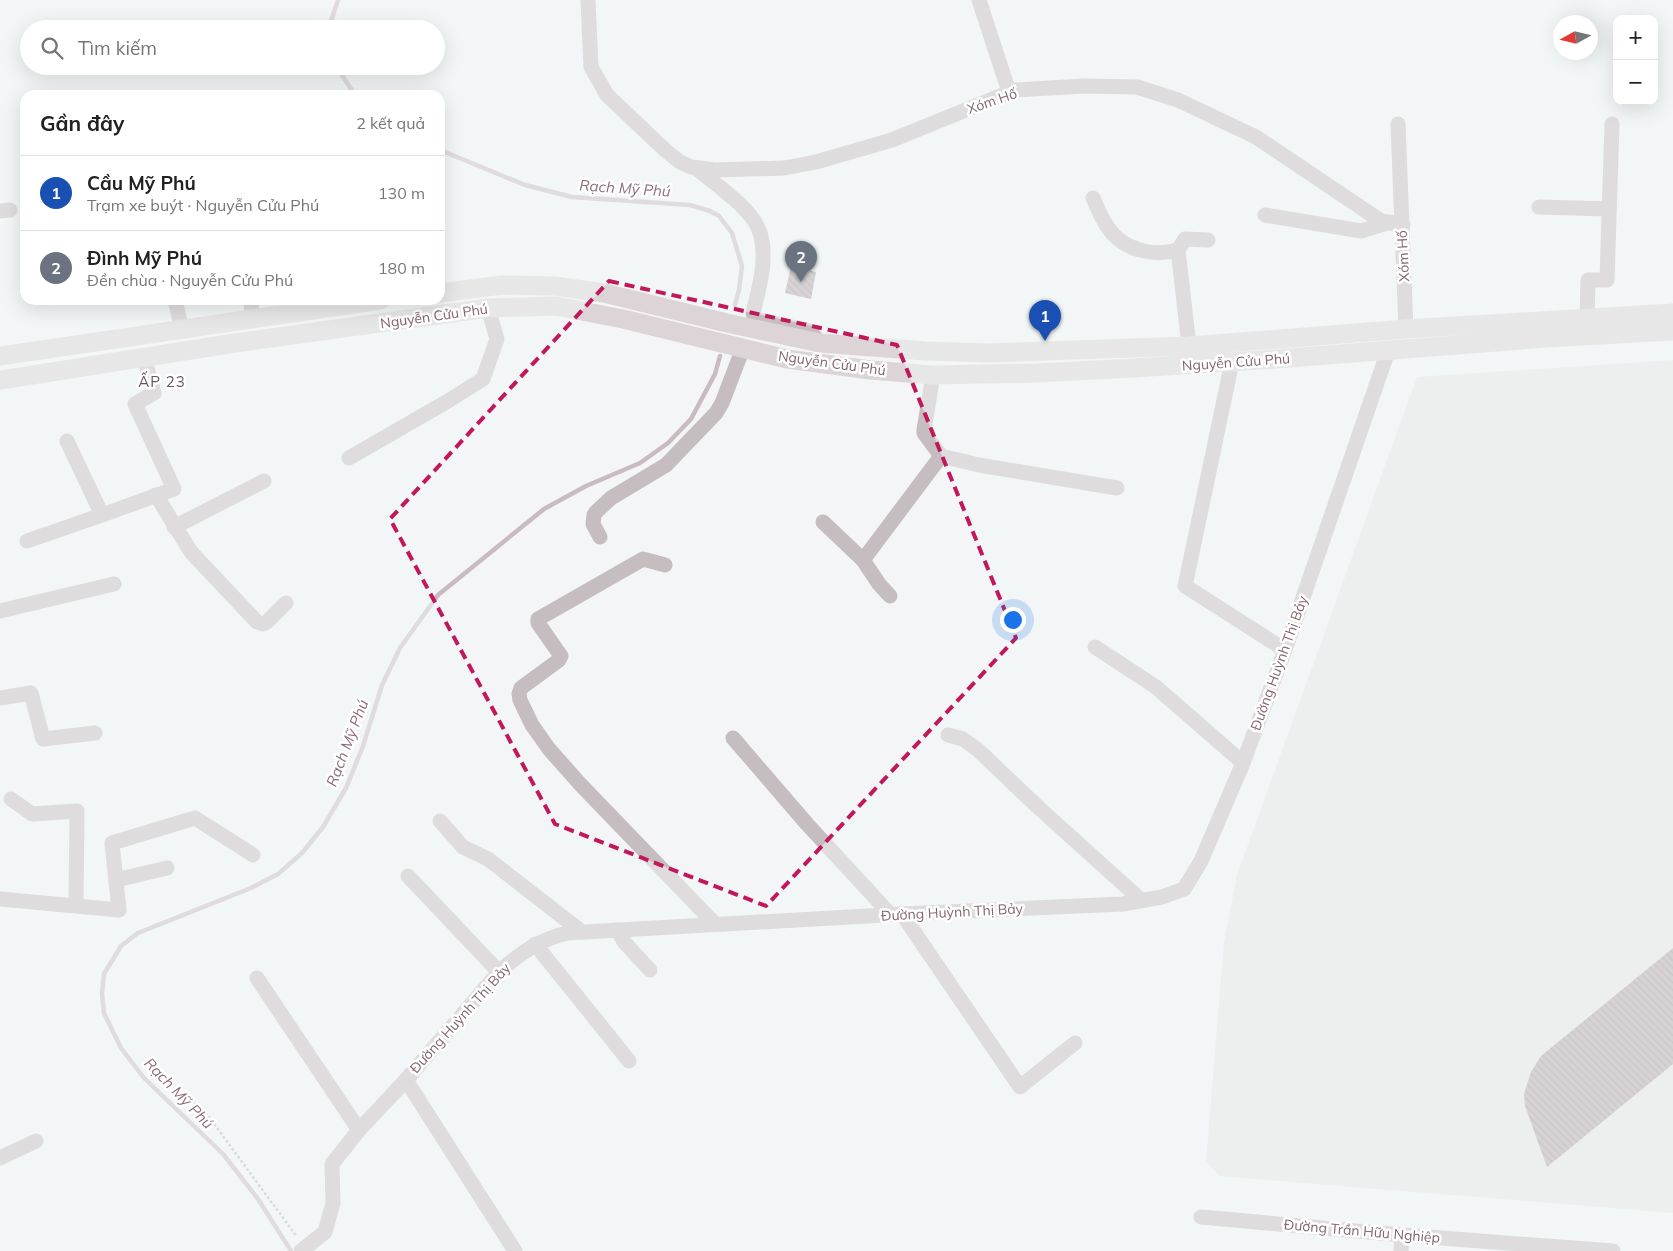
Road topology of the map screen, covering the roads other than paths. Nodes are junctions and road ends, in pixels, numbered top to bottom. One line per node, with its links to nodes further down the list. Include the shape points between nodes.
1 (588, 0): 6 (street, Xóm Hố, via 591,67 607,95 665,150 680,162)
2 (979, 0): 3 (street)
3 (1009, 92): 6 (street, Xóm Hố, via 892,140 816,162 784,168); 11 (street, Xóm Hố, via 1082,86 1138,87 1178,100 1256,137 1381,221)
4 (1398, 124): 11 (street)
5 (1612, 124): 9 (street)
6 (696, 168): 25 (street, via 744,208 760,232 762,272 754,317 810,331)
7 (1093, 198): 13 (street, via 1118,240 1150,252)
8 (1539, 207): 9 (street)
9 (1609, 209): 20 (street, via 1606,280 1588,280)
10 (1265, 215): 11 (street, via 1361,231)
11 (1396, 223): 23 (street, Xóm Hố)
12 (1208, 240): 13 (street, via 1185,239)
13 (1178, 250): 26 (street)
14 (445, 292): 25 (main road, Nguyễn Cửu Phú, via 502,285 555,286 604,293)
15 (176, 305): 22 (street)
16 (251, 305): 21 (street)
17 (342, 305): 21 (main road, Nguyễn Cửu Phú)
18 (488, 308): 27 (main road, Nguyễn Cửu Phú, via 556,306); 30 (main road, Nguyễn Cửu Phú); 36 (street, via 497,339 483,378)
19 (1673, 313): 20 (main road, Nguyễn Cửu Phú)
20 (1588, 318): 23 (main road, Nguyễn Cửu Phú)
21 (254, 319): 22 (main road, Nguyễn Cửu Phú)
22 (182, 329): 29 (main road, Nguyễn Cửu Phú)
23 (1406, 329): 26 (main road, Nguyễn Cửu Phú); 28 (main road)
24 (1673, 331): 28 (main road, Nguyễn Cửu Phú)
25 (820, 343): 26 (main road, Nguyễn Cửu Phú, via 989,353)
26 (1189, 346)
27 (743, 348): 32 (main road, Nguyễn Cửu Phú, via 805,361); 43 (street, via 716,413 666,465 611,498 595,514 593,524)
28 (1388, 351): 31 (main road, Nguyễn Cửu Phú); 52 (street, Đường Huỳnh Thị Bảy)
29 (0, 356)
30 (144, 357): 33 (main road, Nguyễn Cửu Phú); 39 (street, via 154,393 134,404 174,489)
31 (1232, 362): 32 (main road, Nguyễn Cửu Phú, via 1038,373); 52 (street, via 1185,586)
32 (933, 375): 35 (street, via 924,433)
33 (0, 380)
34 (67, 441): 40 (street)
35 (941, 456): 38 (street, via 971,464); 45 (street)
36 (349, 458)
37 (264, 481): 42 (street)
38 (1117, 488)
39 (156, 495): 40 (street); 42 (street)
40 (102, 515): 44 (street)
41 (823, 522): 45 (street)
42 (174, 526): 49 (street, via 191,552 257,622 267,622)
43 (600, 537)
44 (27, 541)
45 (863, 560): 48 (street)
46 (665, 565): 68 (street, via 643,558 538,619 561,656 521,688 519,697 532,725 549,749)
47 (114, 584): 50 (street)
48 (890, 596)
49 (286, 603)
50 (0, 611)
51 (1096, 647): 57 (street, via 1156,687)
52 (1285, 650): 57 (street, Đường Huỳnh Thị Bảy)
53 (0, 698): 54 (street, via 30,693 43,739)
54 (95, 733)
55 (948, 735): 65 (street, via 963,739 978,750)
56 (733, 738): 67 (street, via 807,824)
57 (1243, 763): 65 (street, Đường Huỳnh Thị Bảy, via 1201,861 1184,889)
58 (11, 799): 66 (street, via 32,814 77,811)
59 (440, 821): 70 (street, via 462,847 488,859)
60 (253, 855): 63 (street, via 195,818 112,843)
61 (167, 868): 63 (street)
62 (408, 876): 73 (street)
63 (116, 880): 66 (street, via 119,910)
64 (0, 900): 66 (street)
65 (1141, 900): 67 (street, Đường Huỳnh Thị Bảy, via 1123,904)
66 (76, 905)
67 (896, 914): 68 (street, Đường Huỳnh Thị Bảy); 75 (street, via 1020,1087)
68 (714, 924): 69 (street, Đường Huỳnh Thị Bảy)
69 (617, 930): 70 (street, Đường Huỳnh Thị Bảy); 72 (street)
70 (582, 932): 71 (street, Đường Huỳnh Thị Bảy, via 567,933)
71 (534, 944): 73 (street, Đường Huỳnh Thị Bảy); 76 (street)
72 (650, 970)
73 (499, 972): 77 (street, Đường Huỳnh Thị Bảy)
74 (257, 978): 78 (street)
75 (1075, 1043)
76 (629, 1061)
77 (406, 1080): 78 (street); 85 (street, Đường Huỳnh Thị Bảy)
78 (359, 1130): 84 (street, via 332,1164 333,1203 325,1232)
79 (36, 1141): 80 (street)
80 (0, 1158)
81 (1201, 1217): 82 (street, Đường Trần Hữu Nghiệp)
82 (1402, 1235): 83 (street, Đường Trần Hữu Nghiệp); 86 (street)
83 (1430, 1244): 87 (street, Đường Trần Hữu Nghiệp)
84 (303, 1249)
85 (515, 1251)
86 (1401, 1251)
87 (1612, 1251)

